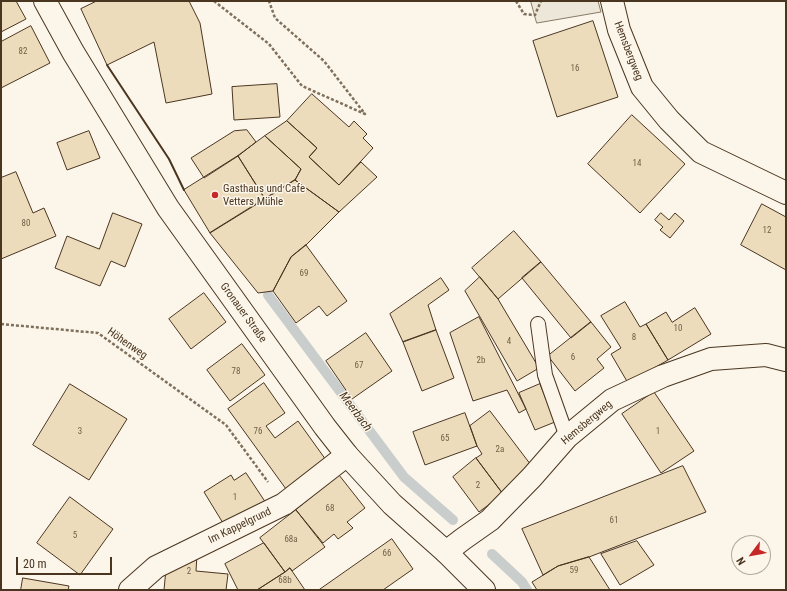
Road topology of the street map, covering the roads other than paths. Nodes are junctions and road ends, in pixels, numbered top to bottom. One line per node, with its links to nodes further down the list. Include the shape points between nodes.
1 (45, 1): 7 (street, Gronauer Straße, via 168,208)
2 (612, 1): 3 (street, Hemsbergweg, via 619,30 642,87 669,120 701,152)
3 (786, 193)
4 (538, 324): 6 (lane, via 545,375)
5 (786, 360): 6 (street, Hemsbergweg, via 766,355 711,359 612,400)
6 (567, 437): 8 (street, Hemsbergweg, via 490,520)
7 (347, 455): 8 (street, Gronauer Straße, via 392,504); 9 (street, Im Kappelgrund, via 284,504 156,567)
8 (446, 552): 10 (street, Gronauer Straße)
9 (130, 590)
10 (484, 590)

